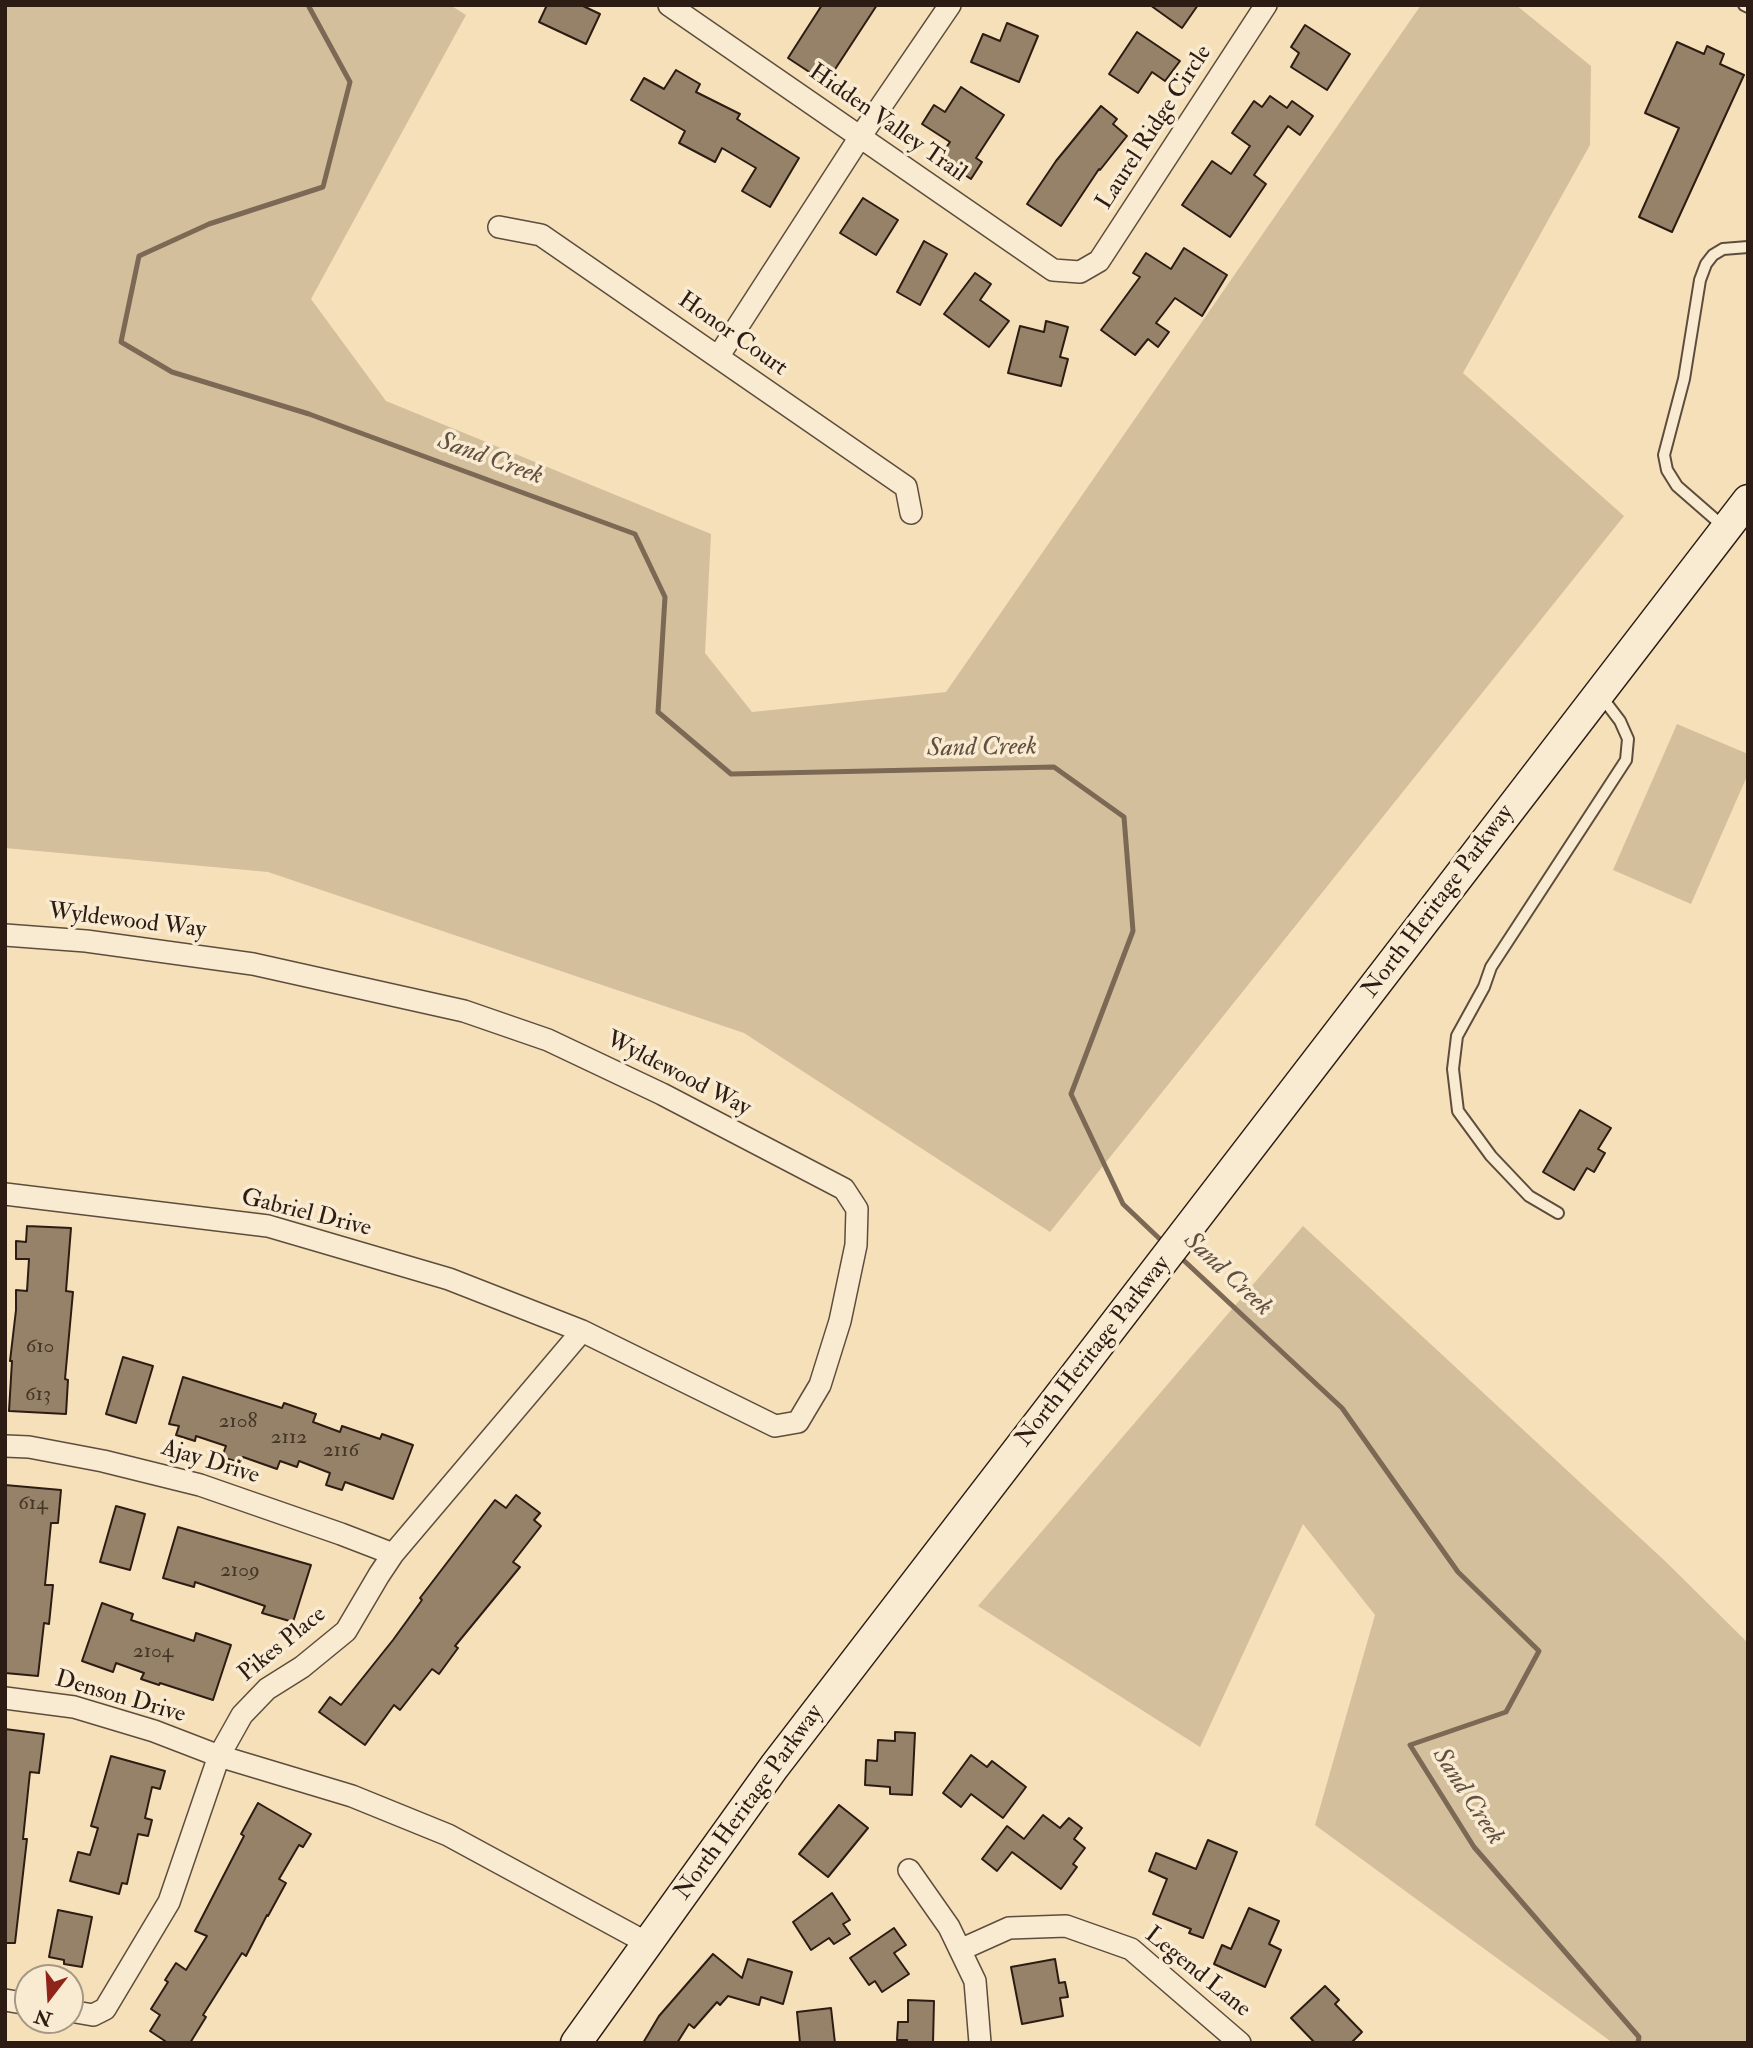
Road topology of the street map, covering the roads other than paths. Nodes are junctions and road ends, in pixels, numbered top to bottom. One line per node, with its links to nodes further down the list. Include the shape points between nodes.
1 (669, 5): 4 (street, Hidden Valley Trail)
2 (950, 5): 4 (street)
3 (1266, 5): 7 (street, Laurel Ridge Circle, via 1099,261)
4 (860, 137): 7 (street, Hidden Valley Trail, via 1053,270); 8 (street)
5 (499, 227): 8 (street, Honor Court, via 541,235)
6 (1748, 247): 11 (lane, via 1723,249 1706,264 1664,455 1677,486)
7 (1080, 272)
8 (718, 357): 10 (street, Honor Court, via 906,486)
9 (1748, 500): 11 (main road, North Heritage Parkway)
10 (911, 513)
11 (1726, 528): 12 (main road, North Heritage Parkway)
12 (1599, 694): 15 (lane, via 1628,739 1626,760 1491,967 1457,1036 1453,1069 1458,1111 1491,1156 1530,1196); 22 (main road, North Heritage Parkway, via 774,1767)
13 (5, 935): 16 (street, Wyldewood Way, via 253,964 464,1011 548,1040 662,1094 845,1189 857,1209 856,1245 840,1321 820,1385 798,1422 775,1426)
14 (5, 1194): 16 (street, Gabriel Drive, via 268,1226 449,1279)
15 (1559, 1213)
16 (582, 1331): 18 (street, Pikes Place)
17 (5, 1446): 18 (street, Ajay Drive, via 103,1461 200,1485)
18 (393, 1554): 20 (street, Pikes Place, via 346,1631 267,1689 242,1715)
19 (5, 1698): 20 (street, Denson Drive, via 74,1707)
20 (219, 1756): 22 (street, Denson Drive, via 352,1796 448,1835); 24 (street, Pikes Place, via 169,1902 105,2009)
21 (909, 1870): 23 (street)
22 (647, 1943): 25 (main road, North Heritage Parkway)
23 (960, 1950): 26 (street, via 975,1981); 27 (street, Legend Lane, via 1009,1928 1066,1926 1131,1949)
24 (84, 2013)
25 (576, 2043)
26 (980, 2043)
27 (1240, 2043)

